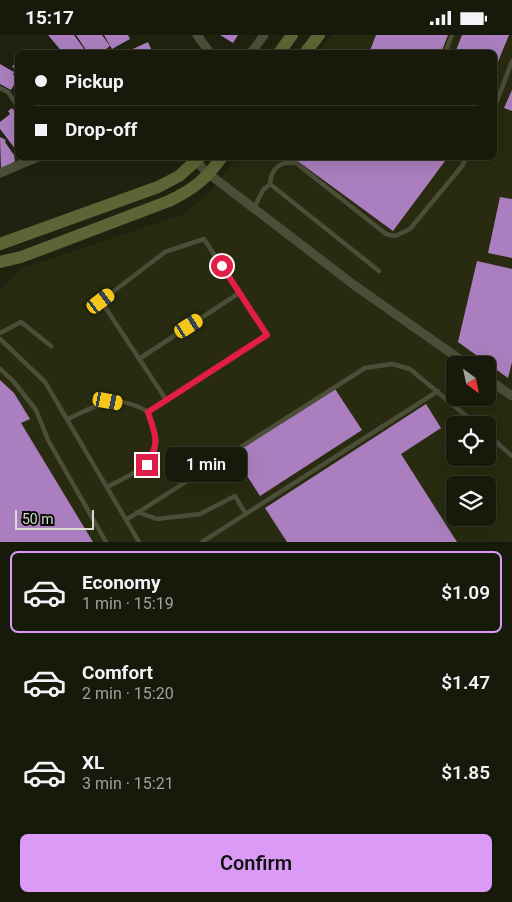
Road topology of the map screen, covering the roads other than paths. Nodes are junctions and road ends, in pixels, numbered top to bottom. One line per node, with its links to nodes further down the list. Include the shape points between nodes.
1 (197, 35): 6 (street)
2 (264, 35): 7 (street)
3 (292, 35): 8 (street)
4 (319, 35): 9 (street)
5 (452, 35): 10 (lane)
6 (208, 50)
7 (253, 50)
8 (281, 50)
9 (307, 50)
10 (446, 50)
11 (512, 61): 13 (lane)
12 (0, 88): 14 (lane, via 8,92)
13 (497, 101)
14 (15, 102)
15 (31, 160): 20 (street)
16 (195, 160): 24 (street, via 179,176 158,187)
17 (197, 160): 21 (street)
18 (220, 160): 21 (street)
19 (465, 160): 22 (lane, via 410,229 395,235 386,233 296,163 287,161 278,165 271,173)
20 (0, 173)
21 (209, 174): 23 (street); 25 (street, via 192,190 170,201)
22 (270, 184): 23 (lane); 27 (lane)
23 (254, 208): 33 (street, via 354,285)
24 (0, 244)
25 (21, 257): 26 (street); 28 (street)
26 (0, 262)
27 (379, 271)
28 (0, 272)
29 (239, 293): 34 (lane); 34 (lane, via 204,239 166,252 101,301); 39 (lane, via 267,335)
30 (0, 333): 32 (lane, via 21,322)
31 (0, 339): 42 (lane, via 46,381)
32 (51, 346)
33 (455, 356)
34 (139, 359): 39 (lane)
35 (0, 369): 49 (lane, via 36,410 48,440)
36 (496, 385): 38 (street)
37 (438, 391): 41 (lane); 46 (lane, via 410,369 392,364 365,368); 47 (lane)
38 (512, 396)
39 (167, 401): 40 (lane)
40 (148, 412): 42 (lane, via 139,406 108,401); 45 (lane, via 156,448 147,465)
41 (467, 416)
42 (68, 419): 45 (lane)
43 (496, 442): 44 (lane)
44 (512, 456)
45 (107, 487): 48 (lane)
46 (137, 513): 47 (lane, via 157,519 200,514 235,496); 48 (lane)
47 (246, 514): 51 (lane)
48 (126, 520): 50 (lane)
49 (106, 542)
50 (139, 542)
51 (202, 542)

